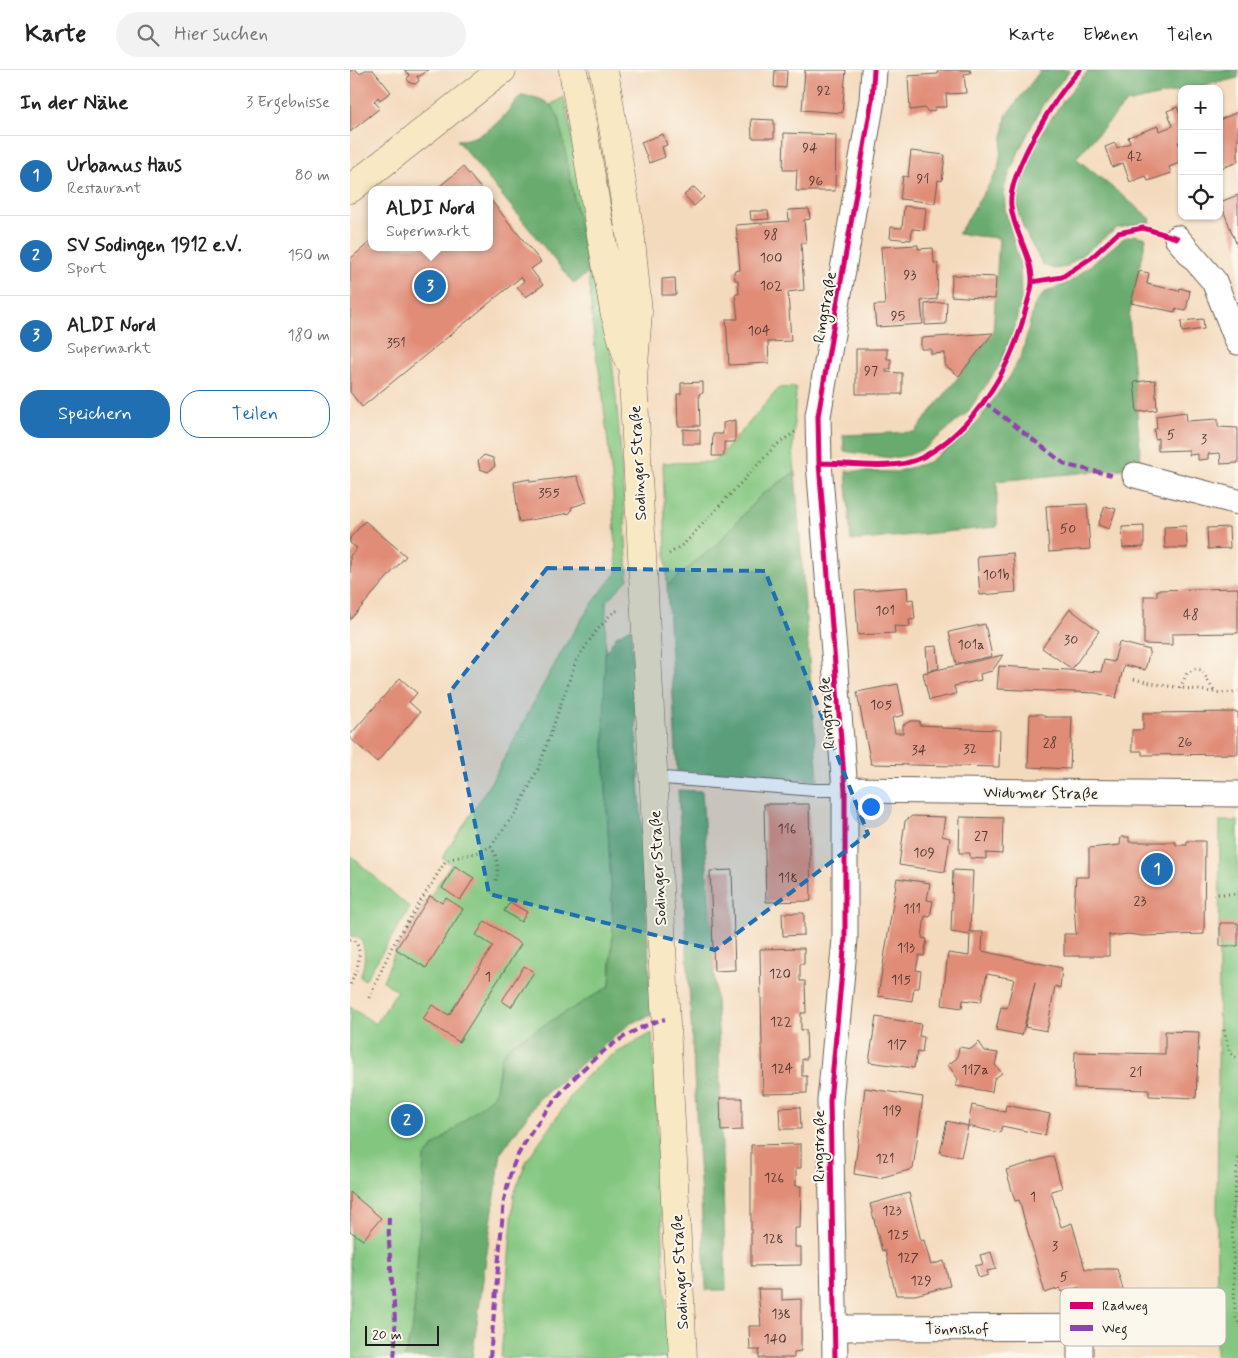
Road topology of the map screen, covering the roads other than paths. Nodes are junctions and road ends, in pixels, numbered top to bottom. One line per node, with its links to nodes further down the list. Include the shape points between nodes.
1 (502, 70): 5 (main road)
2 (573, 70): 8 (main road, Sodinger Straße, via 614,311)
3 (604, 70): 8 (main road, Sodinger Straße, via 631,240 638,312)
4 (874, 70): 12 (street, Ringstraße, via 872,100 818,416)
5 (350, 189)
6 (1177, 238): 7 (street, via 1214,281)
7 (1238, 342)
8 (634, 378): 11 (main road, Sodinger Straße)
9 (1135, 475): 10 (street)
10 (1238, 502)
11 (652, 777): 12 (lane); 16 (main road, Sodinger Straße)
12 (845, 790): 13 (street, Widumer Straße); 14 (street, Ringstraße, via 845,939 830,1101)
13 (1238, 794)
14 (834, 1328): 15 (street, Tönnishof); 17 (street, Ringstraße)
15 (1060, 1329)
16 (683, 1358)
17 (835, 1358)

